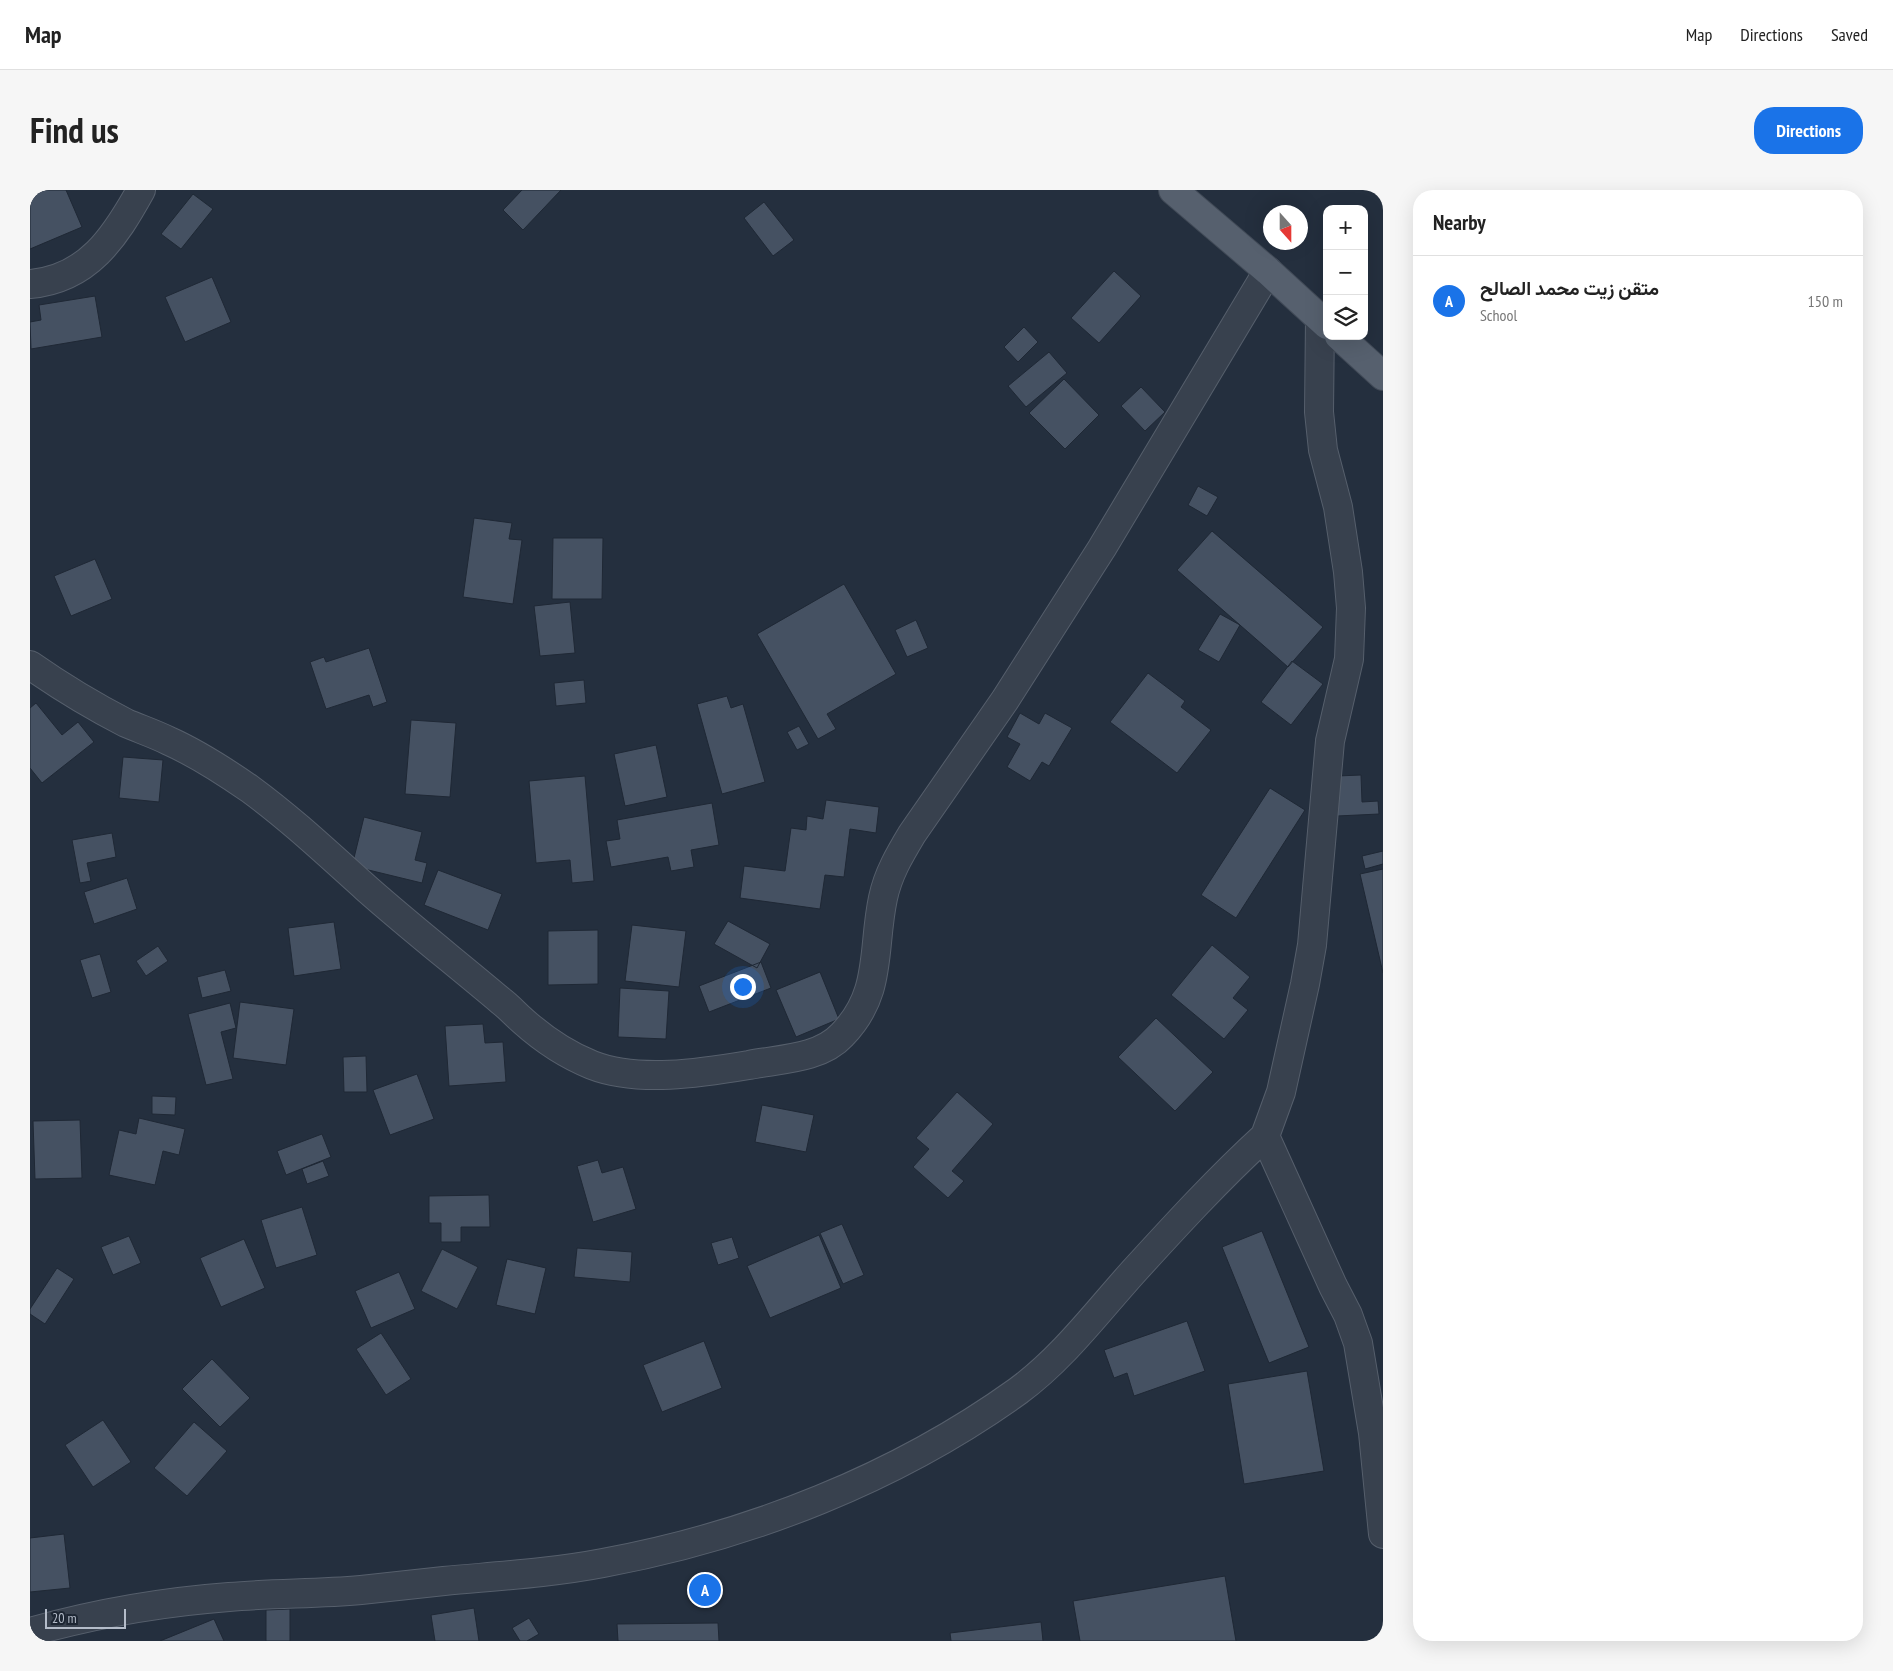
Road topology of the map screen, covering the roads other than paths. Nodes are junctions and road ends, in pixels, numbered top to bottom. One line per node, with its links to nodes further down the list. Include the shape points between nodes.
1 (141, 190): 4 (street, via 116,232 98,254 64,276)
2 (1173, 190): 3 (main road)
3 (1268, 271): 5 (main road); 9 (street, via 1102,548 1005,700 900,854 888,878 883,898 872,985 862,1009 832,1045 817,1052 732,1068 674,1074 631,1074 593,1065 560,1048 524,1022 289,819 223,770 170,741 126,723)
4 (30, 284)
5 (1323, 321)
6 (1327, 340): 10 (street, via 1319,412 1323,450 1338,507 1348,572 1349,659 1330,741 1312,945 1281,1092)
7 (1343, 340): 8 (main road)
8 (1383, 376)
9 (30, 666)
10 (1265, 1136): 11 (street, via 1358,1343 1373,1433); 12 (street, via 1229,1169 1051,1363 1023,1387 985,1414 932,1444 820,1500 708,1538 600,1564 358,1590 226,1597 153,1606)
11 (1383, 1534)
12 (30, 1632)

